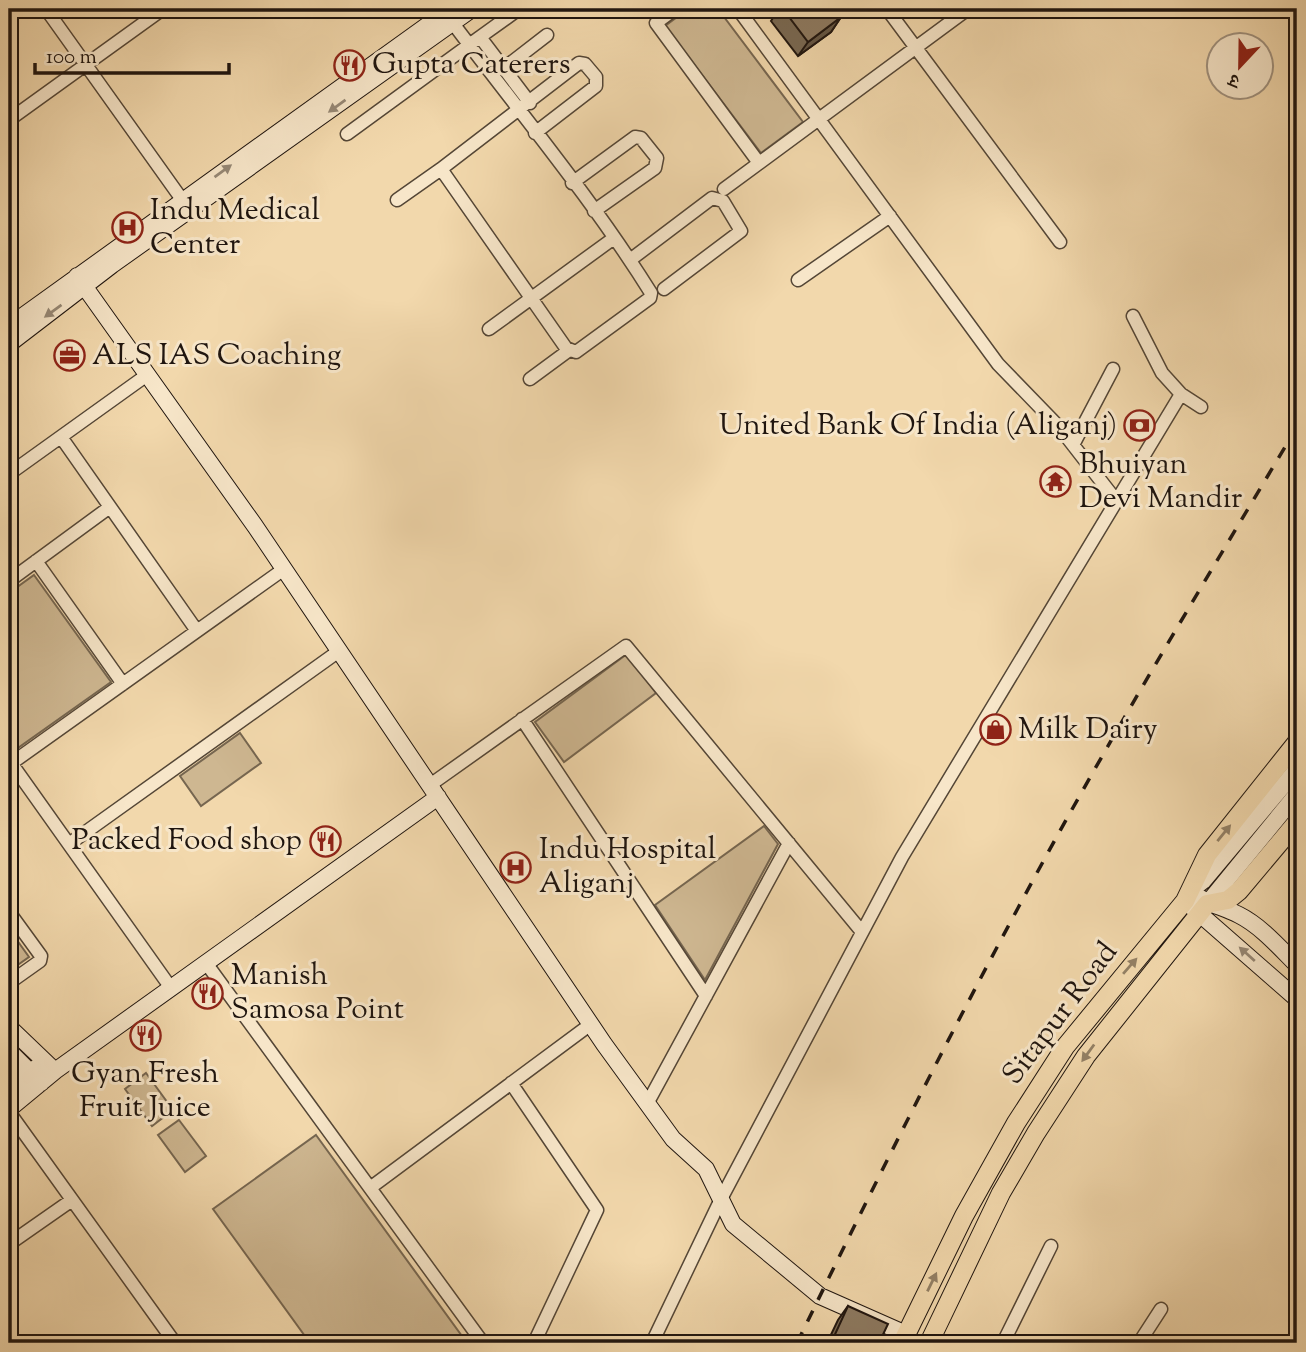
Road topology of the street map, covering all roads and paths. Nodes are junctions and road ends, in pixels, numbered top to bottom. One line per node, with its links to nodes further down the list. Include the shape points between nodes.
1 (46, 9): 13 (street)
2 (163, 9): 13 (street)
3 (472, 9): 9 (street)
4 (519, 9): 11 (street)
5 (676, 9): 20 (street, via 656,23)
6 (738, 9): 17 (street)
7 (887, 9): 12 (street)
8 (968, 9): 12 (street)
9 (449, 14): 11 (street); 25 (street)
10 (547, 35): 14 (street)
11 (475, 41): 14 (street); 15 (street); 19 (street)
12 (915, 47): 17 (street); 29 (street)
13 (85, 64): 16 (street); 25 (street)
14 (503, 69): 15 (street)
15 (524, 107): 18 (street); 18 (street, via 582,62 596,77 594,89); 21 (street)
16 (11, 115)
17 (818, 118): 20 (street); 27 (street)
18 (535, 133): 22 (street)
19 (347, 134)
20 (759, 163): 23 (street)
21 (441, 169): 24 (street); 34 (street)
22 (572, 183): 26 (street); 26 (street, via 635,137 657,158 655,168)
23 (724, 189)
24 (397, 200)
25 (186, 206): 32 (street, via 112,265)
26 (594, 211): 28 (street)
27 (890, 216): 31 (street); 46 (street, via 998,364)
28 (614, 238): 30 (street); 34 (street)
29 (1060, 242)
30 (630, 260): 33 (street, via 712,198 723,201 741,231); 39 (street, via 650,298 581,349)
31 (799, 280)
32 (80, 282): 36 (street); 38 (street, one-way to 38); 41 (street)
33 (664, 289)
34 (531, 299): 37 (street); 39 (street)
35 (1133, 316): 43 (street, via 1161,373)
36 (9, 326)
37 (489, 330)
38 (9, 344)
39 (568, 351): 42 (street)
40 (1113, 369): 46 (street)
41 (147, 375): 45 (street); 51 (street)
42 (530, 379)
43 (1181, 394): 44 (street); 48 (street)
44 (1201, 407)
45 (61, 437): 47 (street); 49 (street)
46 (1073, 445): 48 (street)
47 (9, 474)
48 (1115, 499): 68 (street)
49 (110, 507): 50 (street); 53 (street)
50 (36, 561): 52 (street); 55 (street)
51 (284, 569): 53 (street); 54 (street)
52 (9, 581)
53 (197, 631): 55 (street)
54 (340, 652): 60 (street); 64 (street)
55 (123, 684): 58 (street)
56 (522, 719): 60 (street); 63 (street, via 626,646); 73 (street)
57 (1297, 742): 65 (main road, Sitapur Road, one-way to 57, via 1198,867)
58 (9, 762): 64 (street)
59 (1297, 769): 65 (street)
60 (434, 791): 69 (street); 75 (street)
61 (1297, 794): 66 (street)
62 (1297, 822): 66 (main road, Sitapur Road, via 1239,891)
63 (789, 843): 68 (street); 73 (street)
64 (69, 844): 72 (street)
65 (1188, 896): 66 (street); 90 (main road, Sitapur Road, one-way to 65, via 1016,1123 1087,1018)
66 (1203, 908): 70 (street, via 1239,915); 74 (street, one-way to 66); 95 (main road, Sitapur Road, one-way to 95, via 1086,1056 1036,1133 1001,1193)
67 (9, 912): 71 (street, via 41,956)
68 (862, 932): 85 (street)
69 (206, 962): 72 (street); 84 (street)
70 (1297, 965)
71 (9, 983)
72 (171, 988): 78 (street)
73 (706, 996): 82 (street)
74 (1297, 999)
75 (591, 1024): 80 (street); 82 (street)
76 (9, 1027): 78 (street)
77 (9, 1051): 79 (street)
78 (49, 1066): 79 (street)
79 (36, 1077): 81 (street); 83 (street)
80 (511, 1083): 84 (street); 93 (street, via 597,1210)
81 (9, 1089)
82 (647, 1104): 85 (street, via 673,1139 706,1169)
83 (9, 1111): 86 (street)
84 (370, 1188): 92 (street)
85 (721, 1199): 90 (street, via 733,1224 793,1277); 94 (street)
86 (72, 1200): 87 (street); 91 (street)
87 (9, 1244)
88 (1051, 1246): 96 (street)
89 (1161, 1309): 97 (street)
90 (904, 1339)
91 (175, 1343)
92 (483, 1343)
93 (534, 1343)
94 (652, 1343)
95 (929, 1343)
96 (1003, 1343)
97 (1139, 1343)

